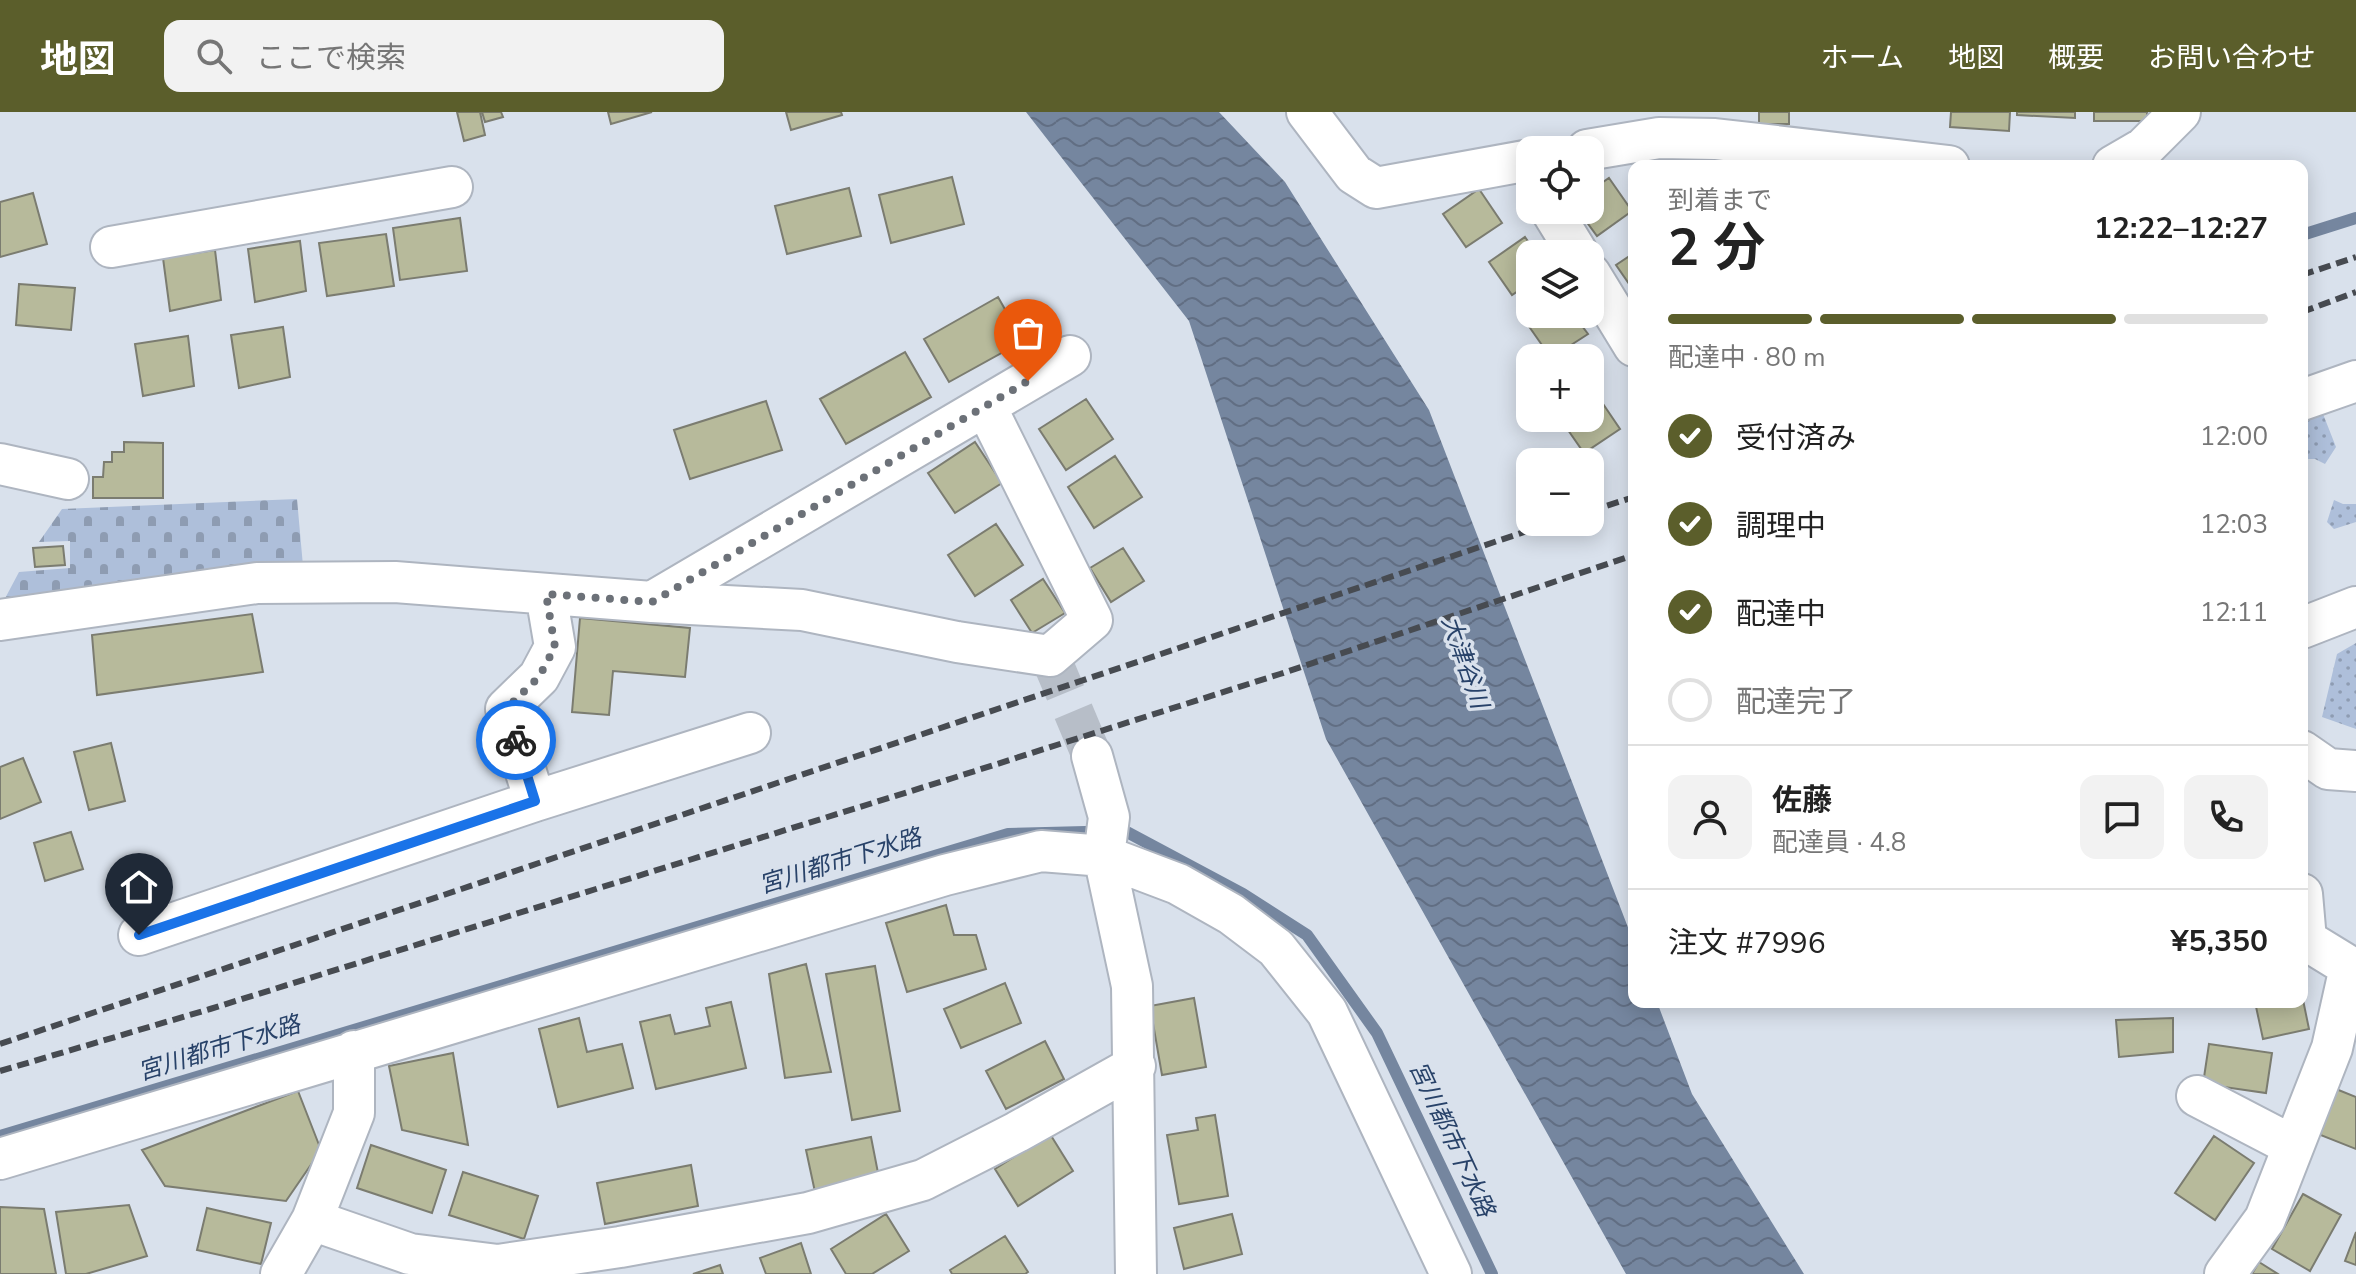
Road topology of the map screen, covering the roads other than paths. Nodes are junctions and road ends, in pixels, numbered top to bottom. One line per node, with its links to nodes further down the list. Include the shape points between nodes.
1 (1307, 112): 8 (street, via 1354,174 1376,188)
2 (2180, 112): 7 (street, via 2144,148)
3 (1708, 125): 5 (street, via 1659,138); 6 (street)
4 (1604, 152): 5 (street)
5 (1633, 155)
6 (1914, 160)
7 (2123, 160)
8 (1516, 168)
9 (452, 187): 10 (street)
10 (111, 247)
11 (1604, 297): 12 (street)
12 (1628, 336)
13 (1070, 356): 16 (street)
14 (2356, 381): 15 (street)
15 (2308, 398)
16 (986, 407): 20 (street); 20 (street, via 1092,620 1050,656 802,610)
17 (0, 464): 18 (street)
18 (68, 479)
19 (546, 594): 20 (street); 22 (street, via 395,582 257,583); 28 (street, via 555,647 539,677 506,709)
20 (652, 602)
21 (2356, 607): 23 (street)
22 (0, 620)
23 (2308, 626)
24 (750, 733): 28 (street)
25 (2308, 755): 27 (street, via 2328,769)
26 (1092, 756): 29 (street, via 1109,817)
27 (2356, 771)
28 (535, 801): 30 (street)
29 (1104, 856): 34 (street, via 1041,851 945,875); 35 (street, via 1132,986); 42 (street, via 1178,884 1276,948 1327,1012)
30 (139, 935)
31 (2308, 941): 32 (street)
32 (2348, 958): 33 (street)
33 (2344, 1050): 37 (street)
34 (354, 1051): 38 (street); 39 (street, via 354,1113)
35 (1135, 1066): 39 (street, via 923,1180 808,1213 498,1265 410,1254); 40 (street)
36 (2197, 1096): 37 (street)
37 (2293, 1146): 43 (street, via 2265,1219)
38 (0, 1159)
39 (312, 1220): 41 (street)
40 (1129, 1270)
41 (281, 1274)
42 (1451, 1274)
43 (2225, 1274)

